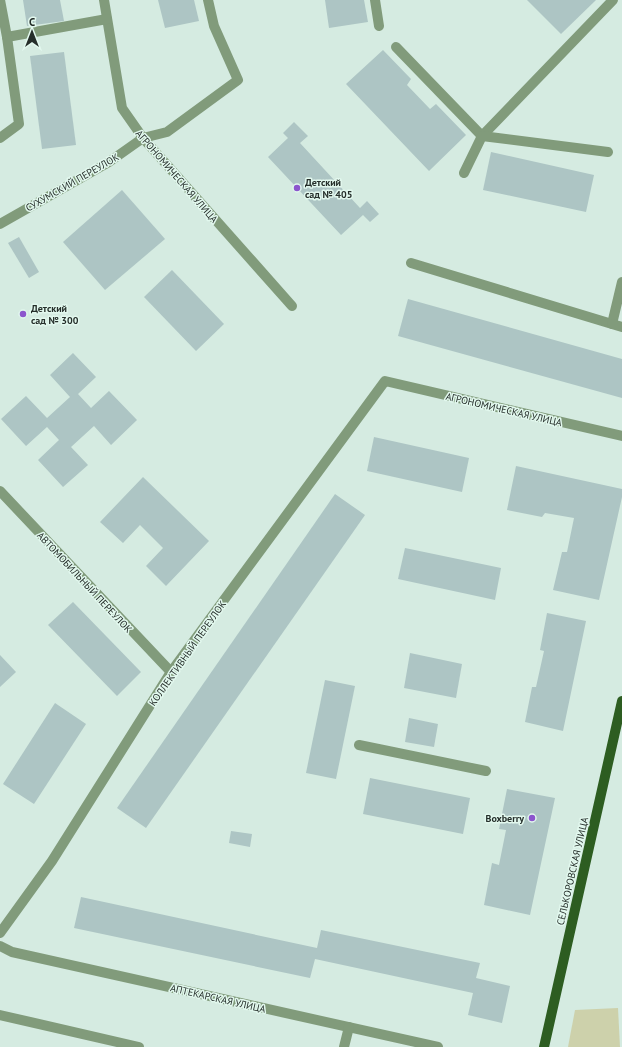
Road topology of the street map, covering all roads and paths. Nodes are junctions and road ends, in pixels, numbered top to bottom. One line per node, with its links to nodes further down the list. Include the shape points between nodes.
1 (0, 0): 8 (street)
2 (104, 0): 6 (street, АГРОНОМИЧЕСКАЯ УЛИЦА)
3 (208, 0): 12 (street, via 214,26 238,80 167,132)
4 (375, 0): 7 (street)
5 (613, 0): 10 (street)
6 (107, 19): 8 (street); 12 (street, АГРОНОМИЧЕСКАЯ УЛИЦА, via 122,108)
7 (379, 26)
8 (7, 37): 11 (street, via 19,124)
9 (396, 47): 10 (street)
10 (482, 136): 13 (street); 14 (street)
11 (0, 138)
12 (143, 138): 15 (street, СУХУМСКИЙ ПЕРЕУЛОК, via 110,162); 18 (street, АГРОНОМИЧЕСКАЯ УЛИЦА)
13 (608, 152)
14 (464, 173)
15 (0, 224)
16 (411, 263): 19 (street)
17 (622, 282): 19 (street)
18 (292, 306)
19 (612, 324): 20 (street)
20 (622, 327)
21 (385, 381): 22 (street, АГРОНОМИЧЕСКАЯ УЛИЦА); 24 (street, КОЛЛЕКТИВНЫЙ ПЕРЕУЛОК)
22 (622, 436)
23 (0, 491): 24 (street, АВТОМОБИЛЬНЫЙ ПЕРЕУЛОК)
24 (171, 672): 28 (street, КОЛЛЕКТИВНЫЙ ПЕРЕУЛОК, via 52,861)
25 (622, 701): 35 (main road, СЕЛЬКОРОВСКАЯ УЛИЦА)
26 (359, 745): 27 (street)
27 (486, 771)
28 (0, 933)
29 (0, 946): 31 (street, АПТЕКАРСКАЯ УЛИЦА, via 12,952)
30 (0, 1016): 32 (street)
31 (349, 1027): 33 (street); 34 (street, АПТЕКАРСКАЯ УЛИЦА)
32 (139, 1047)
33 (344, 1047)
34 (438, 1047)
35 (544, 1047)

